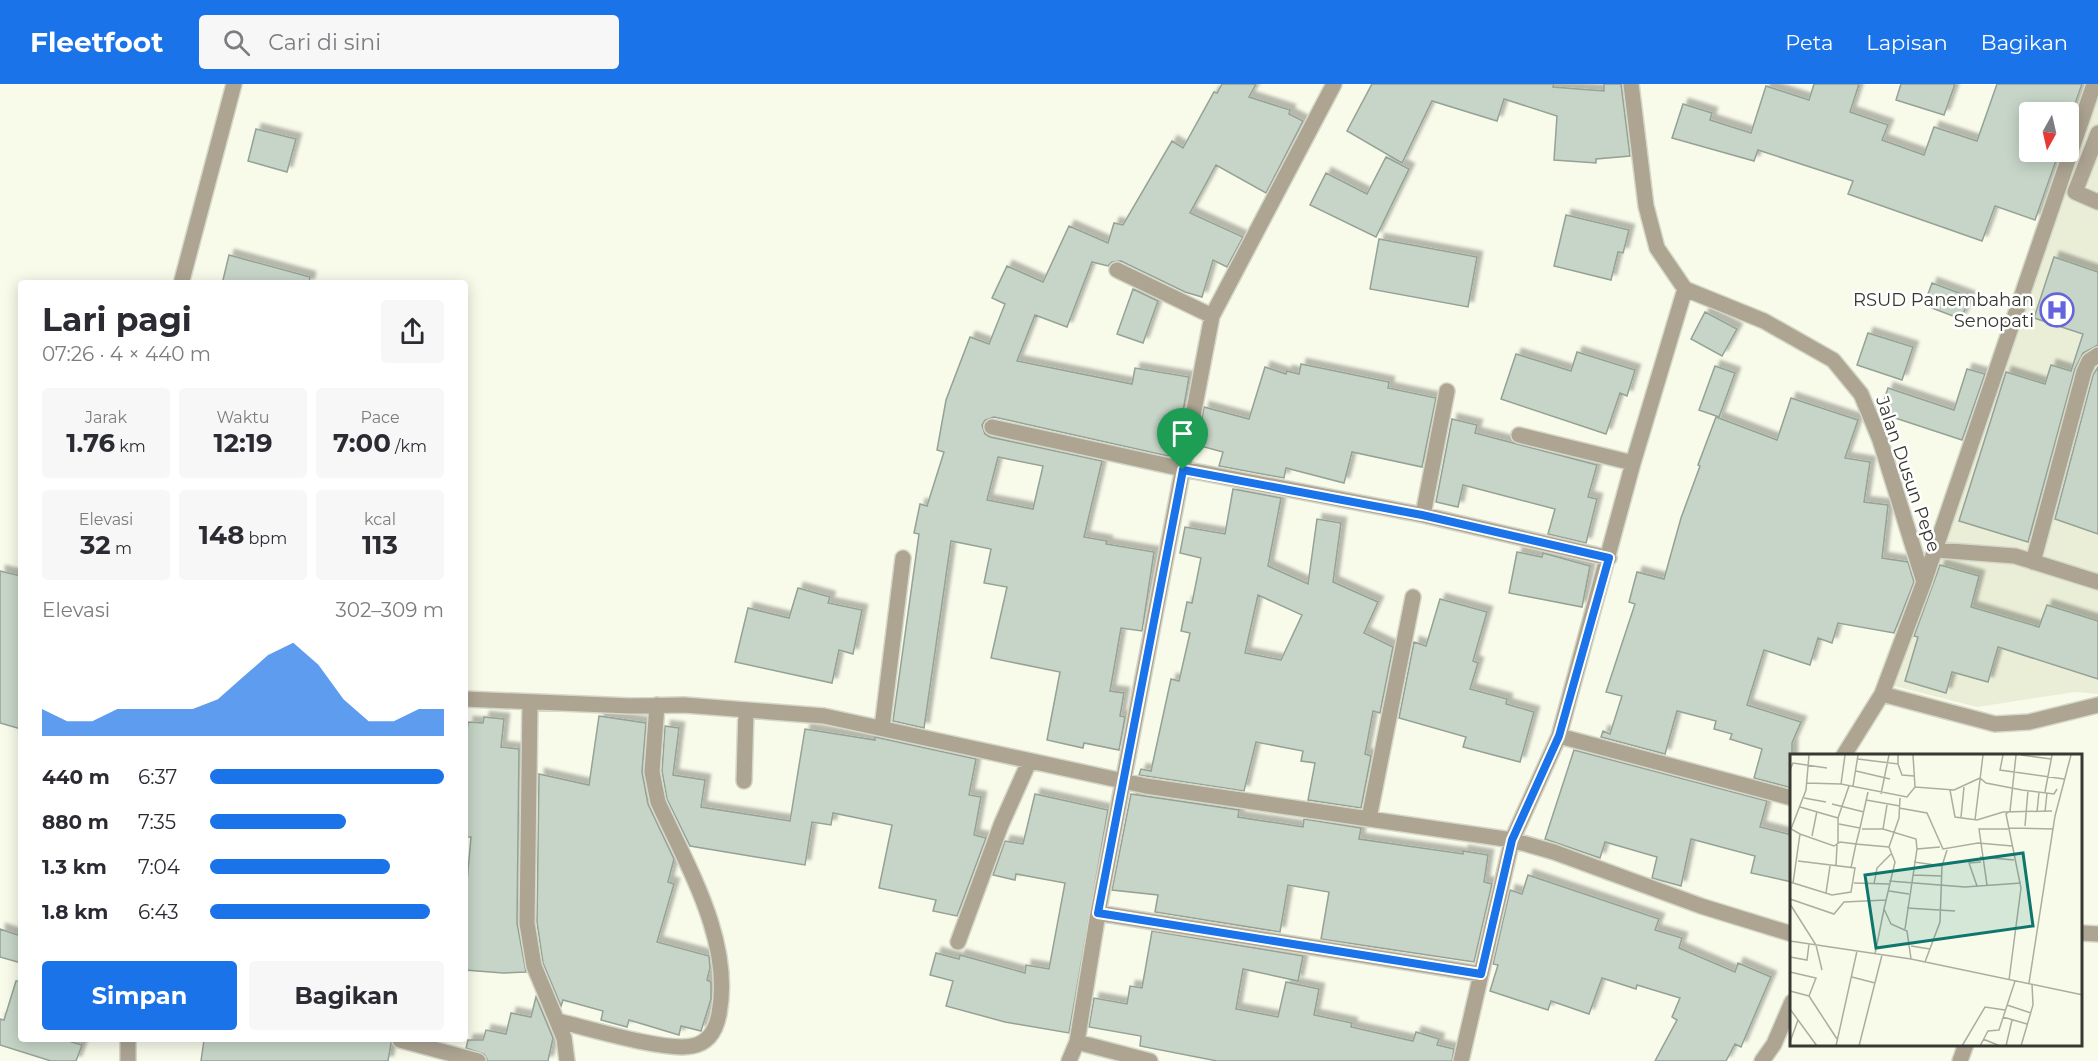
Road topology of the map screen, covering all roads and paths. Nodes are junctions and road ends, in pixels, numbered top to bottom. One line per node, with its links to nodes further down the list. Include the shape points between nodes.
1 (234, 84): 8 (street)
2 (1334, 84): 10 (street)
3 (1630, 84): 9 (street, via 1646,206 1657,248)
4 (2094, 84): 18 (street)
5 (2098, 133): 6 (street, via 2075,192)
6 (2098, 202)
7 (1117, 270): 10 (street)
8 (182, 280)
9 (1685, 289): 15 (street); 22 (street, Jalan Dusun Pepe, via 1792,334 1833,360 1849,377 1872,416)
10 (1212, 316): 16 (street)
11 (2098, 355): 21 (street, via 2089,361 2084,372)
12 (1447, 391): 17 (street)
13 (992, 427): 16 (street)
14 (1519, 435): 15 (street)
15 (1633, 463): 20 (street)
16 (1183, 470): 17 (street); 36 (street)
17 (1422, 515): 20 (street)
18 (1937, 550): 21 (street, via 1998,554); 22 (street)
19 (903, 558): 31 (street)
20 (1609, 558): 32 (street)
21 (2033, 562): 23 (street)
22 (1924, 582): 25 (street, Jalan Dusun Pepe)
23 (2098, 582)
24 (1413, 597): 38 (street)
25 (1882, 694): 29 (street, via 1995,724 2029,722); 33 (street, Jalan Dusun Pepe)
26 (468, 699): 27 (street)
27 (530, 702): 28 (street); 47 (street, via 527,923 539,983)
28 (657, 705): 30 (street); 47 (street, via 653,783 710,921 722,978 718,1020 706,1041 681,1048)
29 (2098, 705)
30 (746, 710): 31 (street, via 824,716); 35 (street)
31 (882, 728): 34 (street)
32 (1559, 736): 37 (street); 39 (street)
33 (1845, 754)
34 (1029, 762): 36 (street); 44 (street)
35 (744, 781)
36 (1125, 781): 38 (street); 40 (street)
37 (1790, 797)
38 (1369, 818): 39 (street)
39 (1512, 840): 41 (street); 45 (street)
40 (1098, 913): 45 (street); 50 (street)
41 (1790, 933)
42 (2083, 933): 43 (street)
43 (2098, 934)
44 (958, 942)
45 (1481, 974): 57 (street)
46 (1790, 1007): 58 (street)
47 (558, 1021): 54 (street)
48 (128, 1042): 52 (street)
49 (407, 1042): 53 (street)
50 (1077, 1042): 55 (street); 56 (street)
51 (1965, 1046): 59 (street)
52 (128, 1061)
53 (478, 1061)
54 (567, 1061)
55 (1069, 1061)
56 (1150, 1061)
57 (1461, 1061)
58 (1762, 1061)
59 (1960, 1061)

